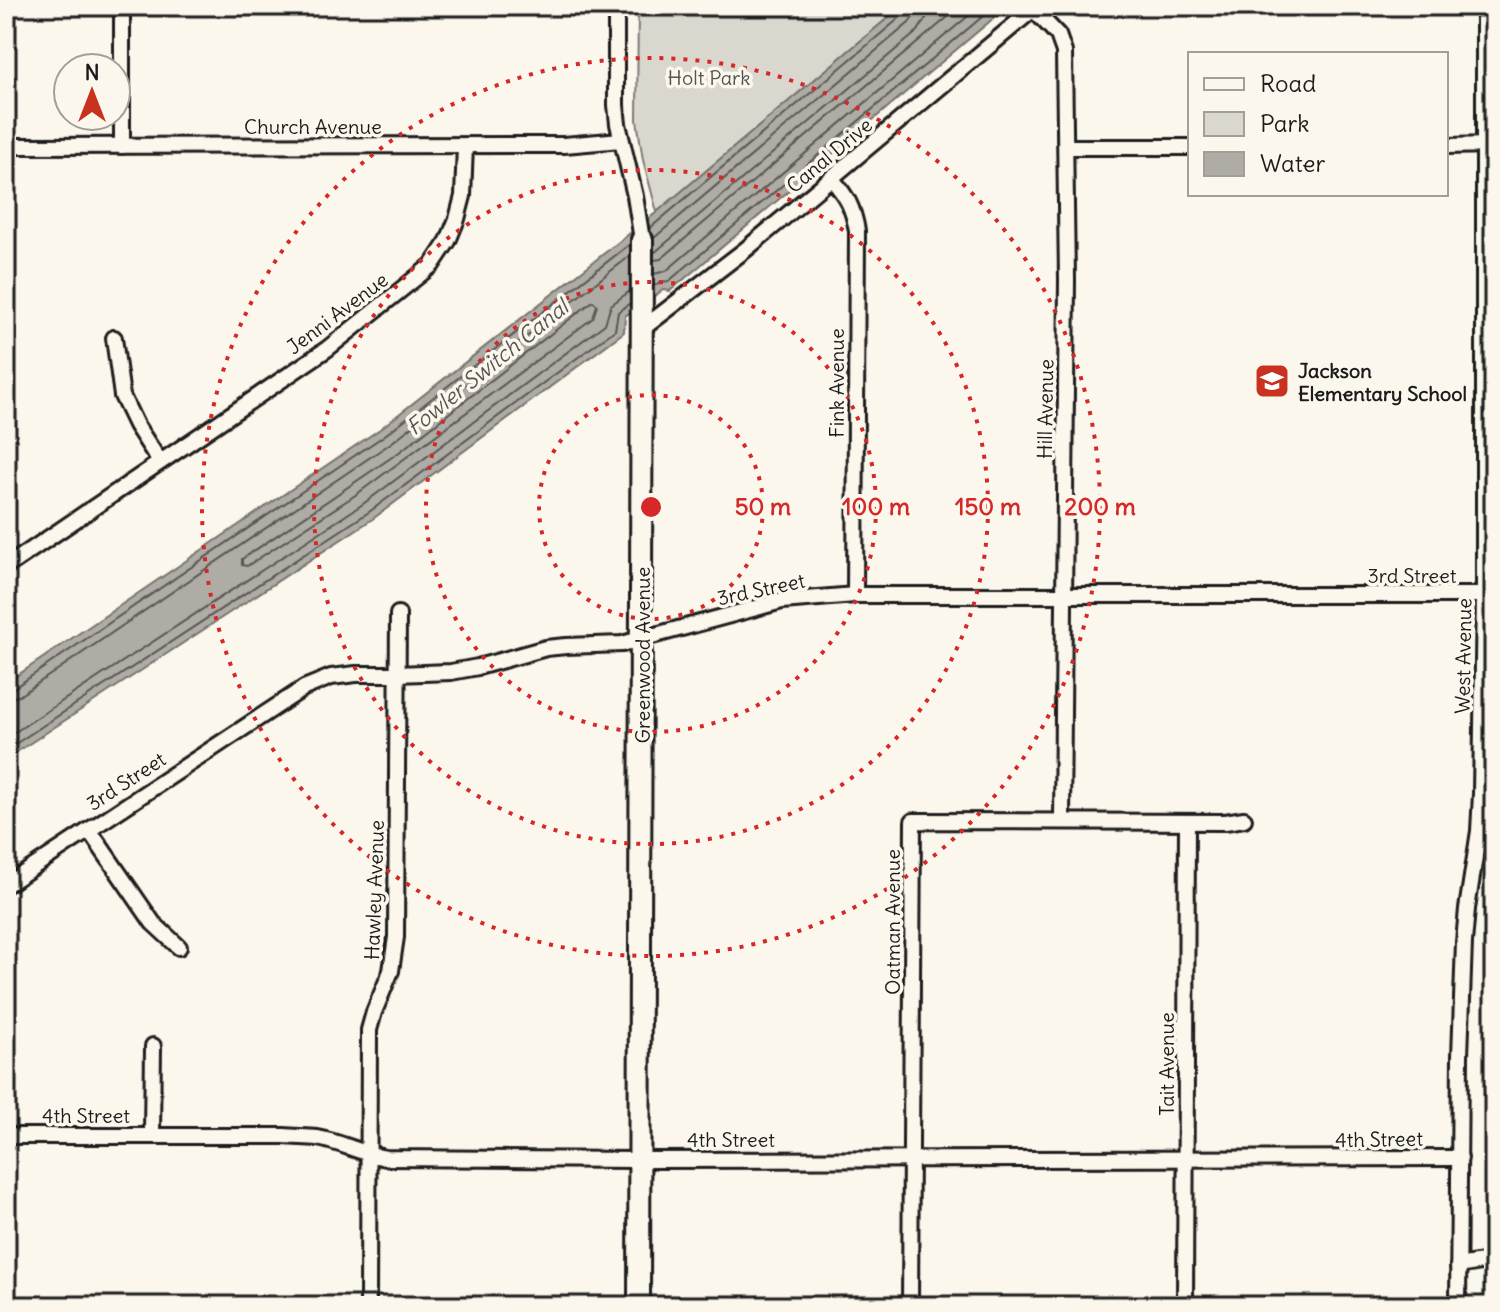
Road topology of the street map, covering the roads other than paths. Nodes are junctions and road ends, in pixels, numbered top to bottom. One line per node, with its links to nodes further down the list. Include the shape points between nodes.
1 (122, 6): 8 (street)
2 (616, 6): 5 (street, Greenwood Avenue)
3 (1484, 6): 6 (street, West Avenue)
4 (1035, 8): 11 (street, Hill Avenue, via 1062,43); 13 (street, Canal Drive)
5 (621, 140): 9 (street, Church Avenue); 14 (street, Greenwood Avenue)
6 (1489, 145): 10 (street); 17 (street, West Avenue)
7 (6, 146): 8 (street, Church Avenue)
8 (122, 146): 9 (street, Church Avenue)
9 (465, 146): 18 (street, Jenni Avenue, via 457,219 432,265 327,349)
10 (1448, 146)
11 (1066, 147): 12 (street); 22 (street, Hill Avenue)
12 (1188, 147)
13 (832, 179): 15 (street, Canal Drive); 20 (street, Fink Avenue, via 846,196 857,231)
14 (642, 240): 15 (street, Greenwood Avenue)
15 (642, 329): 24 (street, Greenwood Avenue)
16 (114, 338): 18 (street, via 122,396)
17 (1489, 369): 21 (street, West Avenue)
18 (160, 462): 19 (street, Jenni Avenue)
19 (6, 567)
20 (855, 595): 22 (street, 3rd Street); 24 (street, 3rd Street, via 782,601)
21 (1489, 595): 22 (street, 3rd Street); 36 (street, West Avenue, via 1479,831 1464,942)
22 (1063, 596): 27 (street, Hill Avenue)
23 (398, 614): 25 (street, Hawley Avenue)
24 (642, 639): 25 (street, 3rd Street, via 546,648 451,672); 39 (street, Greenwood Avenue)
25 (396, 674): 29 (street, 3rd Street, via 331,677 304,688); 35 (street, Hawley Avenue, via 396,937 391,971 369,1030)
26 (1244, 819): 28 (street, Oatman Avenue)
27 (1062, 821): 28 (street, Oatman Avenue); 37 (street, Oatman Avenue, via 913,821)
28 (1187, 822): 38 (street, Tait Avenue)
29 (89, 830): 30 (street, 3rd Street); 31 (street, 3rd Street, via 153,923)
30 (6, 885)
31 (179, 947)
32 (153, 1046): 33 (street)
33 (152, 1135): 34 (street, 4th Street); 35 (street, 4th Street, via 317,1138)
34 (6, 1136)
35 (368, 1155): 39 (street, 4th Street); 42 (street, Hawley Avenue)
36 (1460, 1158): 38 (street, 4th Street); 41 (street, West Avenue)
37 (910, 1159): 38 (street, 4th Street); 39 (street, 4th Street); 44 (street, Oatman Avenue)
38 (1186, 1159): 45 (street, Tait Avenue)
39 (638, 1160): 43 (street, Greenwood Avenue)
40 (1494, 1260): 41 (street)
41 (1458, 1266): 46 (street, West Avenue)
42 (368, 1306)
43 (639, 1306)
44 (910, 1306)
45 (1185, 1306)
46 (1458, 1306)

